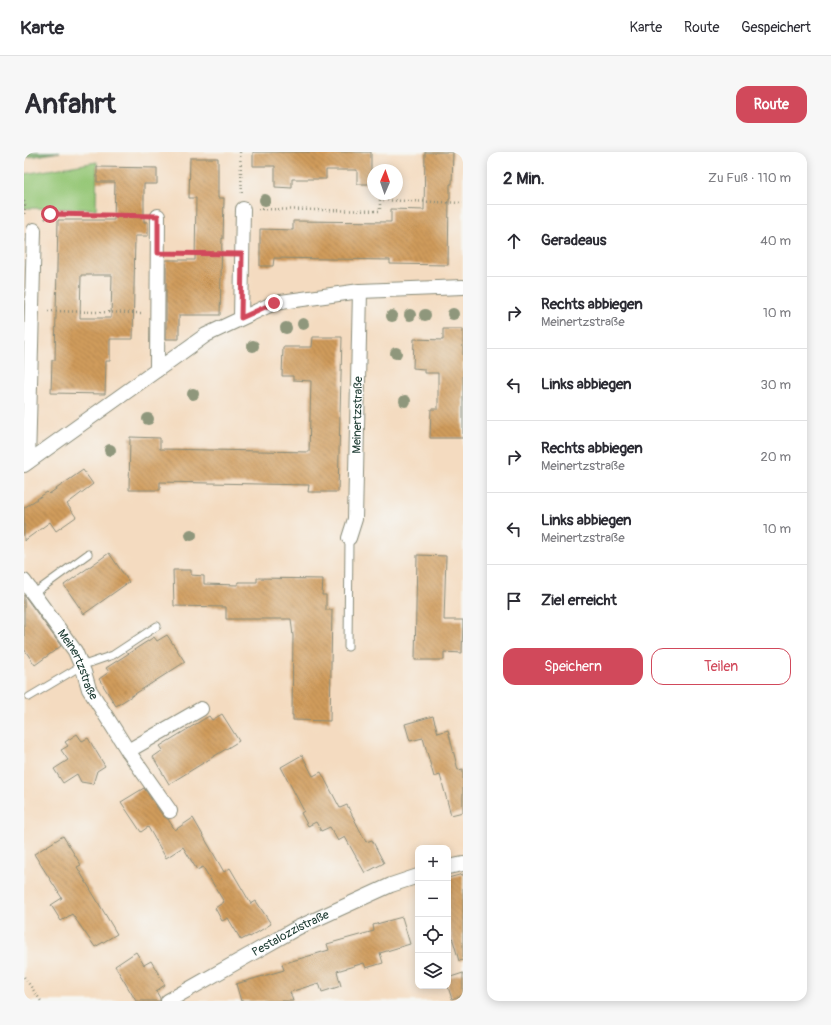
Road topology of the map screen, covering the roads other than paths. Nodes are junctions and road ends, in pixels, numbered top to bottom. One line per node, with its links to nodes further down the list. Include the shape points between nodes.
1 (243, 209): 7 (street)
2 (158, 216): 8 (street)
3 (34, 230): 9 (street)
4 (463, 284): 5 (street)
5 (463, 287): 6 (street)
6 (360, 291): 7 (street, via 274,303); 10 (street, Meinertzstraße, via 355,519)
7 (241, 318): 8 (street, via 206,335)
8 (157, 370): 9 (street)
9 (26, 464)
10 (349, 538): 15 (lane)
11 (88, 554): 13 (lane)
12 (24, 581): 13 (street, Meinertzstraße)
13 (33, 594): 16 (street, Meinertzstraße, via 75,651)
14 (158, 626): 16 (lane, via 112,655)
15 (348, 647)
16 (81, 666): 17 (lane); 19 (street, Meinertzstraße, via 89,690)
17 (29, 697)
18 (201, 709): 19 (street)
19 (128, 751): 20 (street, Meinertzstraße)
20 (170, 811)
21 (463, 864): 22 (street)
22 (451, 866)
23 (415, 877): 24 (street, Pestalozzistraße, via 391,885 297,928)
24 (184, 997): 25 (street, Pestalozzistraße)
25 (168, 1001)

